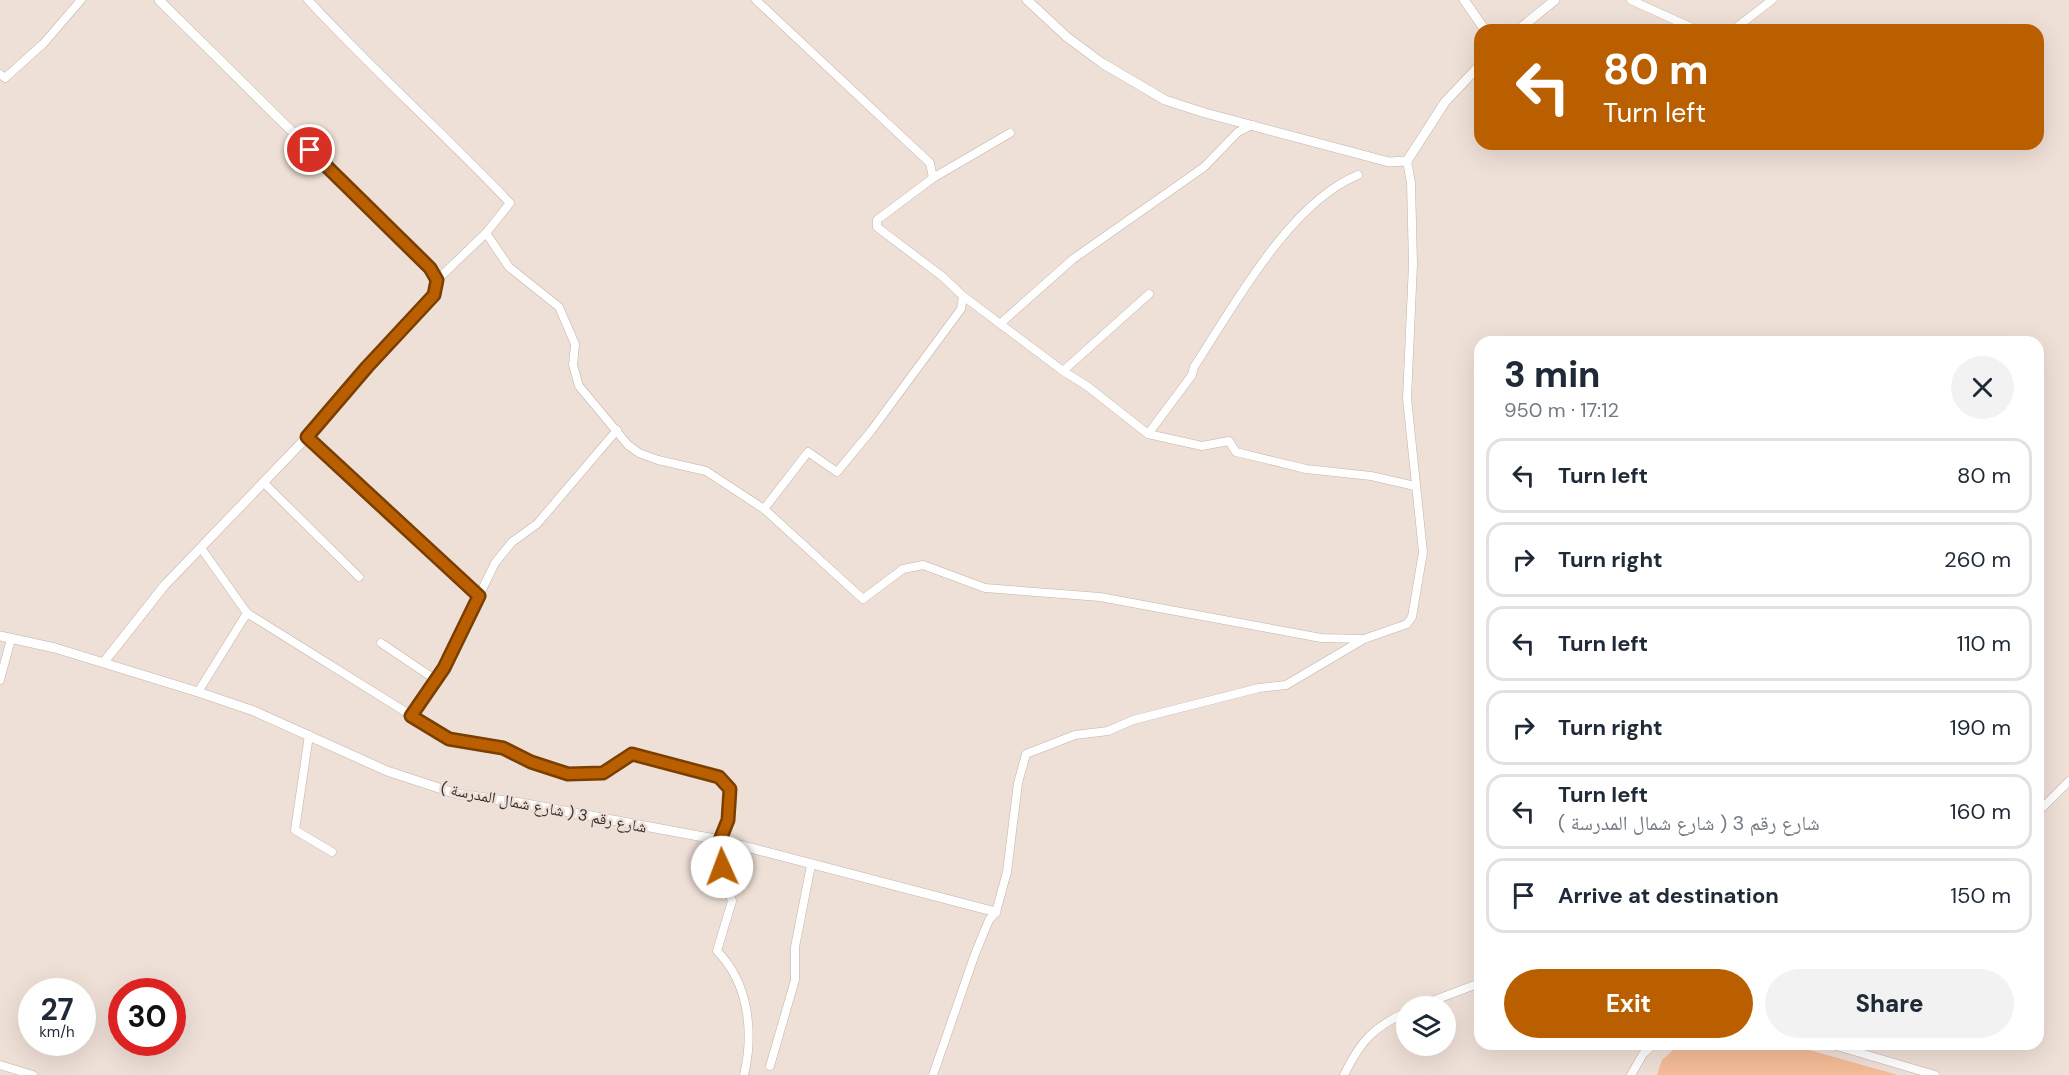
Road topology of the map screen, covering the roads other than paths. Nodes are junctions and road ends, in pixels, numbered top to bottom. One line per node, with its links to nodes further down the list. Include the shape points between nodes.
1 (81, 0): 15 (street, via 44,43 5,78)
2 (159, 0): 22 (street, via 430,268)
3 (308, 0): 21 (street, via 510,203)
4 (756, 0): 20 (street, via 930,163)
5 (1027, 0): 16 (street, via 1067,37 1138,85 1165,100)
6 (1464, 0): 10 (street)
7 (1555, 0): 11 (street)
8 (1631, 0): 12 (street)
9 (1772, 0): 13 (street)
10 (1481, 24)
11 (1525, 24)
12 (1684, 24)
13 (1742, 24)
14 (1474, 71): 18 (street, via 1445,102)
15 (0, 74)
16 (1252, 125): 18 (street, via 1389,162); 25 (street, via 1238,132 1204,167 1073,259)
17 (1010, 133): 20 (street)
18 (1407, 161): 31 (street, via 1412,195 1413,264 1407,398)
19 (1359, 176): 28 (street, via 1334,188 1279,239 1192,375)
20 (933, 178): 24 (street, via 877,220 876,227)
21 (486, 233): 22 (street); 27 (street, via 509,267 559,307 575,344 573,365 579,386)
22 (437, 280): 29 (street, via 434,295)
23 (1149, 294): 26 (street)
24 (963, 296): 25 (street); 32 (street, via 961,309 837,472 808,452)
25 (1001, 323): 26 (street)
26 (1063, 371): 28 (street)
27 (617, 430): 32 (street, via 639,453 706,471); 35 (street, via 537,524 512,542 495,563)
28 (1148, 434): 31 (street, via 1202,446 1229,441 1236,452 1306,469 1371,476)
29 (307, 437): 30 (street); 35 (street)
30 (263, 482): 33 (street); 34 (street)
31 (1415, 486): 39 (street, via 1423,552 1412,617 1407,624)
32 (764, 509): 39 (street, via 863,599 903,569 923,565 985,588 1100,597 1321,638)
33 (201, 548): 36 (street); 41 (street, via 164,586)
34 (359, 577)
35 (479, 596): 43 (street)
36 (248, 613): 44 (street); 45 (street)
37 (0, 636): 38 (street, شارع رقم 3 ( شارع شمال المدرسة ))
38 (11, 639): 41 (street, شارع رقم 3 ( شارع شمال المدرسة )); 42 (street)
39 (1364, 639): 52 (street, via 1287,685 1259,688 1133,720 1108,731 1075,735 1026,754 1018,783 1007,872)
40 (381, 643): 43 (street)
41 (104, 662): 44 (street, شارع رقم 3 ( شارع شمال المدرسة ))
42 (0, 680)
43 (436, 680): 45 (street)
44 (198, 692): 46 (street, شارع رقم 3 ( شارع شمال المدرسة ))
45 (411, 716): 49 (street, via 449,739 503,748 568,774 603,773 632,754 719,777 730,789 728,820)
46 (309, 735): 49 (street, شارع رقم 3 ( شارع شمال المدرسة ), via 387,771 458,794); 50 (street, via 295,830)
47 (2069, 781): 48 (street)
48 (2044, 806)
49 (720, 840): 51 (street, شارع رقم 3 ( شارع شمال المدرسة )); 61 (street, via 722,867 732,901 717,951 736,977 744,998 748,1018)
50 (332, 852)
51 (811, 865): 52 (street, شارع رقم 3 ( شارع شمال المدرسة )); 59 (street, via 795,947 795,980)
52 (996, 912): 62 (street, via 975,954)
53 (1474, 985): 54 (street)
54 (1446, 996)
55 (1396, 1017): 63 (street, via 1370,1033)
56 (1647, 1050): 64 (street)
57 (1850, 1050): 65 (street)
58 (0, 1065): 60 (street)
59 (770, 1066)
60 (33, 1075)
61 (744, 1075)
62 (933, 1075)
63 (1344, 1075)
64 (1631, 1075)
65 (1935, 1075)

